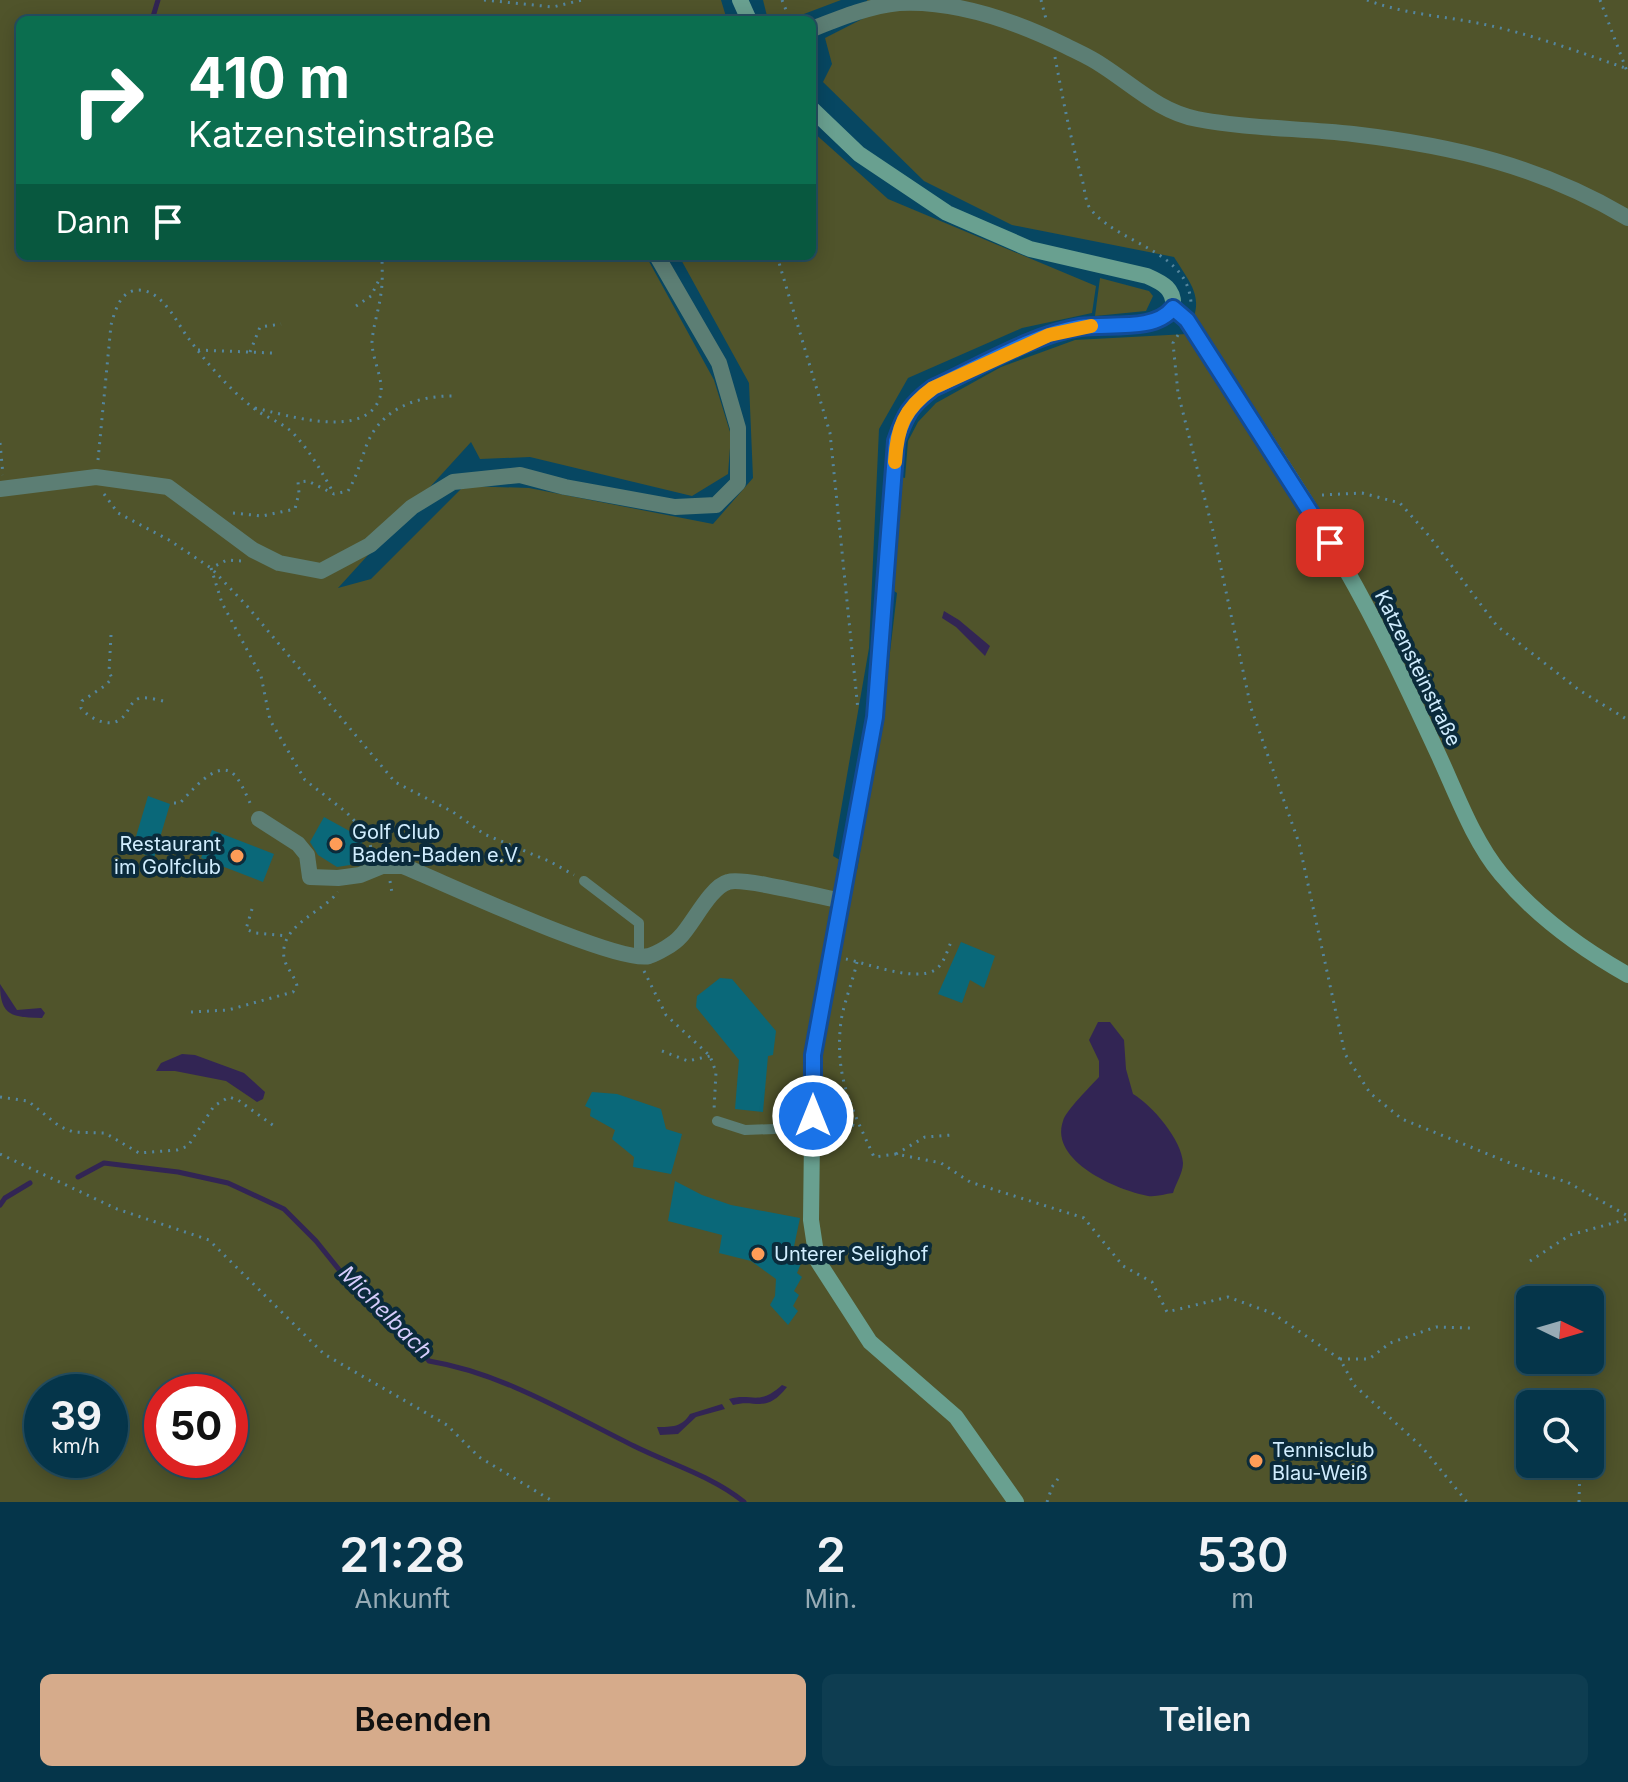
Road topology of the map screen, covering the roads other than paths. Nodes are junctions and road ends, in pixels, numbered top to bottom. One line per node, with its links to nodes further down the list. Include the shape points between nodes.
1 (816, 28): 3 (street, via 898,3 931,2 1011,20 1101,64 1165,109 1195,119 1454,148 1530,171)
2 (816, 113): 5 (main road, Katzensteinstraße, via 859,154 947,213 1030,249 1164,283)
3 (1628, 218)
4 (659, 260): 6 (street, via 719,363 738,428 738,483 716,505 675,507 520,475 453,482 412,507 370,545 321,571 279,563 253,550 168,487 96,477)
5 (1173, 308): 9 (main road, via 1152,322 1049,335 933,388 905,414 896,441 875,717); 11 (main road, Katzensteinstraße, via 1187,320 1344,566 1394,659 1477,838 1499,872 1533,909 1592,955)
6 (2, 489)
7 (259, 819): 10 (street, via 298,844 307,855 310,877 338,878 403,866 600,948)
8 (584, 881): 10 (lane, via 639,923)
9 (842, 901): 10 (street, via 728,882 679,939); 14 (main road, via 813,1055 811,1220 817,1260 870,1342 956,1417)
10 (639, 957)
11 (1628, 975)
12 (717, 1121): 13 (lane, via 745,1130)
13 (774, 1129)
14 (1016, 1502)

